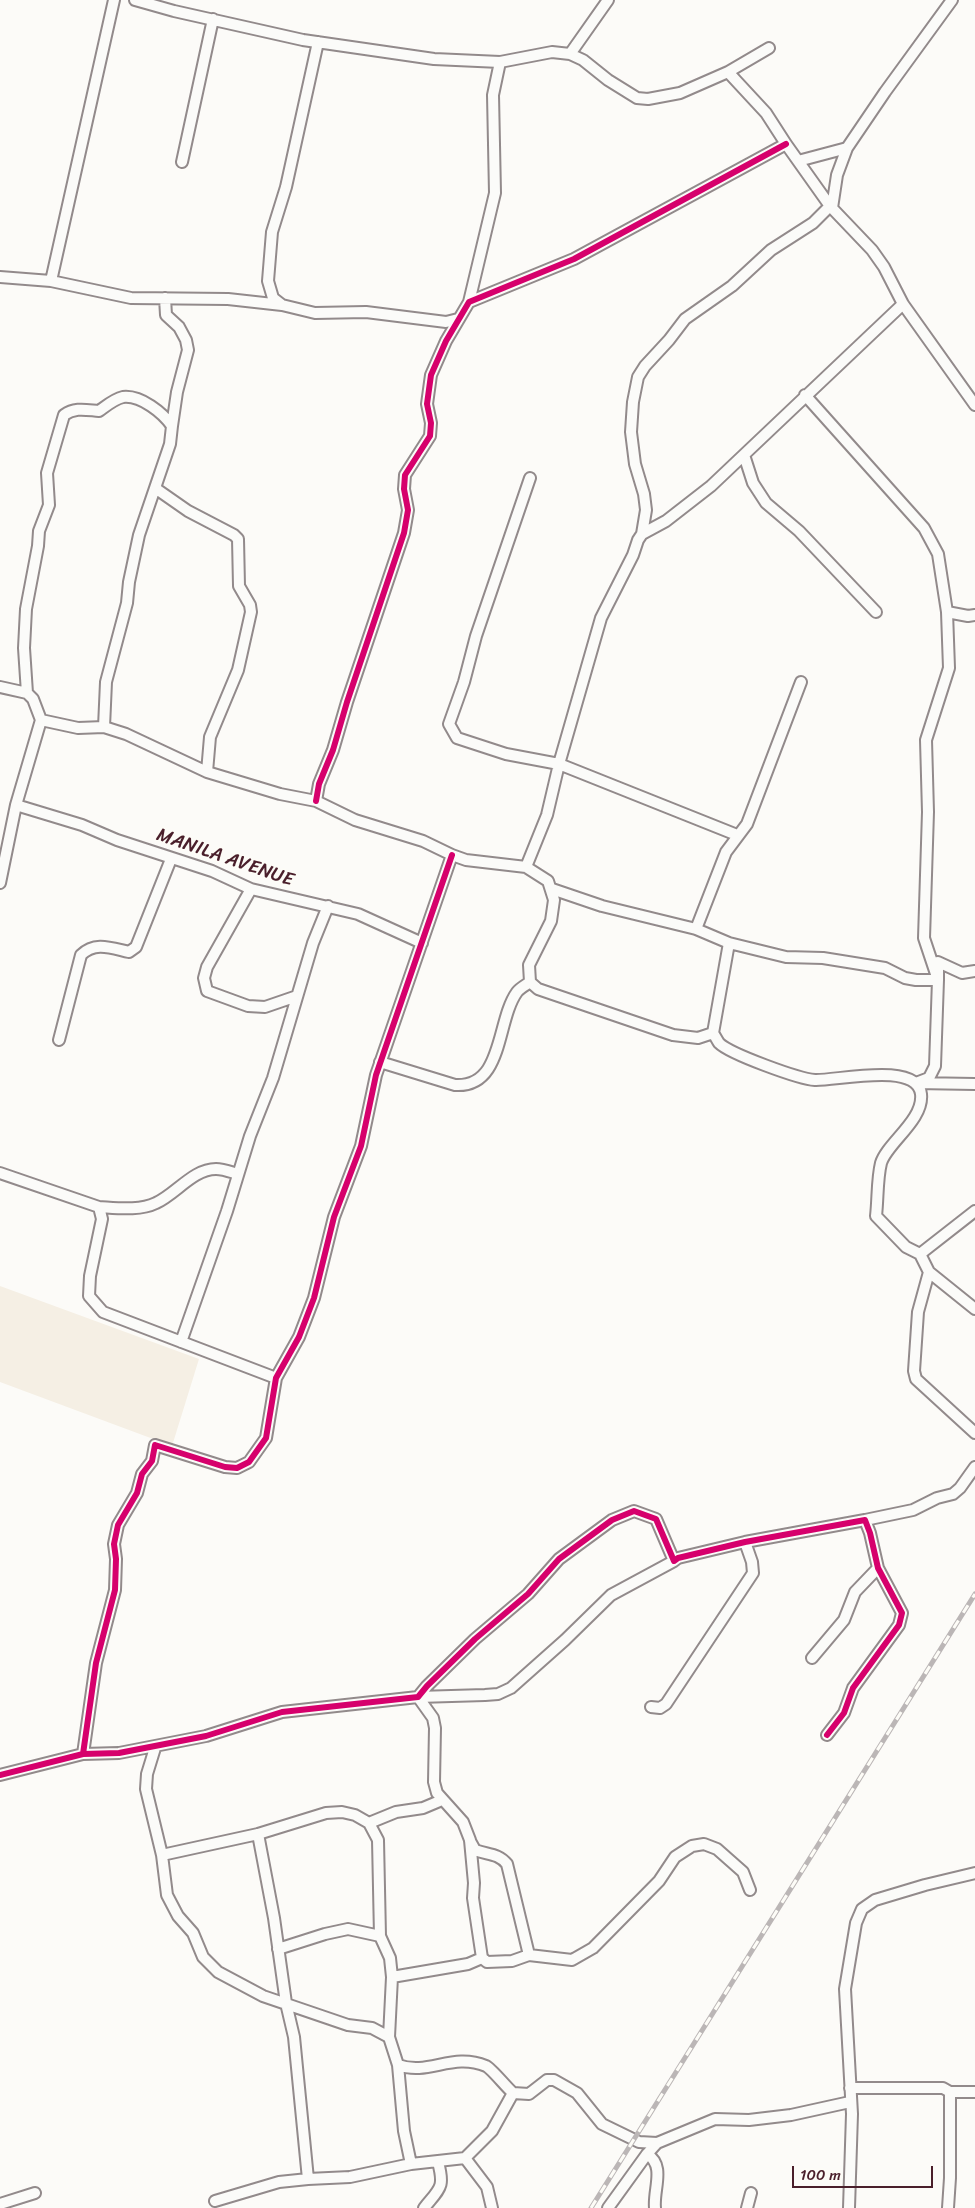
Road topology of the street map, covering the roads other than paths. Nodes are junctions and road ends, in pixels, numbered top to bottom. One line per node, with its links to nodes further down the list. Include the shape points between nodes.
1 (114, 0): 19 (street)
2 (135, 0): 6 (street)
3 (176, 0): 6 (street)
4 (608, 0): 10 (street)
5 (952, 0): 14 (street)
6 (174, 11): 7 (street)
7 (213, 19): 8 (street); 16 (street)
8 (318, 42): 11 (street, via 434,59); 23 (street, via 286,188 269,248 268,282 273,298)
9 (769, 48): 12 (street)
10 (570, 54): 11 (street, via 552,52); 12 (street, via 637,98 680,93)
11 (500, 62): 21 (street, via 493,95 495,193)
12 (728, 72): 13 (street, via 766,112)
13 (786, 144): 15 (street); 21 (street, via 574,259)
14 (847, 148): 15 (street); 17 (street, via 837,175)
15 (798, 161): 17 (street)
16 (182, 162)
17 (831, 207): 22 (street, via 876,256); 31 (street, via 813,223 771,250 732,286 684,319 644,366 638,377 633,402 631,432 646,510)
18 (0, 277): 19 (street)
19 (51, 281): 20 (street, via 130,298)
20 (165, 298): 23 (street, via 228,299); 27 (street, via 166,315 179,327 188,350)
21 (469, 302): 24 (street)
22 (902, 304): 25 (street); 26 (street)
23 (282, 306): 24 (street, via 315,313 366,312 446,322)
24 (458, 319): 42 (street, via 430,375 427,404 430,436 405,475 408,510 404,533)
25 (805, 395): 28 (street); 33 (street, via 924,528 938,554)
26 (973, 398)
27 (172, 426): 30 (street, via 170,444); 37 (street, via 165,416 144,402 124,397 99,411 81,409 64,415 48,473 49,505 39,531 26,609)
28 (744, 456): 31 (street, via 666,521); 32 (street, via 753,484 766,503 799,531)
29 (530, 478): 40 (street, via 449,724 457,738 506,754)
30 (155, 488): 39 (street, via 139,535 127,603 106,682); 41 (street, via 238,539 239,586 251,612 238,670 210,737)
31 (642, 534): 40 (street, via 601,618)
32 (876, 612)
33 (947, 612): 34 (street); 56 (street, via 949,668 926,740 928,812 924,938)
34 (975, 615)
35 (801, 682): 44 (street, via 747,824)
36 (0, 687): 37 (street)
37 (27, 693): 38 (street, via 33,699)
38 (41, 720): 39 (street, via 78,728); 43 (street)
39 (104, 727): 41 (street)
40 (559, 764): 44 (street); 47 (street, via 547,815)
41 (207, 772): 42 (street)
42 (316, 801): 45 (street, via 355,820 423,841)
43 (16, 805): 46 (street, MANILA AVENUE, via 82,825); 48 (street)
44 (737, 835): 52 (street, via 726,852)
45 (452, 856): 47 (street); 53 (street)
46 (171, 859): 50 (street, MANILA AVENUE, via 212,871); 60 (street, via 136,947 129,952 98,945 87,949 81,956)
47 (526, 867): 49 (street, via 548,881)
48 (0, 883)
49 (552, 888): 52 (street, via 602,906); 57 (street, via 554,900 550,922 529,964)
50 (251, 889): 51 (street, MANILA AVENUE); 58 (street, via 207,967 204,978 207,991 248,1006 265,1007)
51 (328, 906): 53 (street, MANILA AVENUE, via 358,914); 58 (street, via 312,943)
52 (696, 929): 54 (street)
53 (422, 943): 61 (street)
54 (729, 943): 56 (street, via 786,957 823,958 885,968 905,978); 59 (street)
55 (975, 970): 56 (street, via 962,972 938,962)
56 (938, 980): 62 (street, via 935,1066 929,1078)
57 (530, 982): 59 (street, via 538,989 673,1035 698,1038); 61 (street, via 518,990 507,1010 497,1050 484,1077 475,1083 455,1085)
58 (297, 996): 65 (street, via 273,1078)
59 (712, 1034): 62 (street, via 730,1050 795,1076 814,1080 866,1075 898,1077)
60 (59, 1040)
61 (380, 1062): 72 (street, via 361,1146 334,1217 314,1298 299,1337)
62 (916, 1083): 63 (street); 68 (street, via 921,1095 916,1115 882,1162 876,1216 906,1247)
63 (975, 1084)
64 (0, 1173): 66 (street)
65 (238, 1174): 66 (street, via 209,1170 155,1204 132,1208); 71 (street)
66 (99, 1207): 71 (street, via 102,1219 89,1296 103,1312)
67 (975, 1211): 68 (street)
68 (920, 1254): 69 (street)
69 (929, 1272): 70 (street); 73 (street, via 918,1312 916,1379)
70 (975, 1310)
71 (181, 1342): 72 (street)
72 (276, 1378): 84 (street, via 266,1438 249,1462 237,1468 225,1467 155,1445 152,1461 142,1474 137,1494 118,1526 114,1544 115,1590 96,1663)
73 (975, 1433)
74 (975, 1468): 75 (street, via 952,1494 913,1510)
75 (864, 1520): 76 (street); 78 (street)
76 (745, 1542): 77 (street); 81 (street, via 753,1573 666,1704 660,1708)
77 (674, 1561): 80 (street, via 611,1595 512,1688 498,1694); 80 (street, via 656,1519 634,1511 612,1520 559,1558 528,1594 475,1639)
78 (878, 1568): 79 (street, via 855,1592 844,1620); 82 (street, via 902,1613 899,1625 853,1688 844,1712)
79 (812, 1658)
80 (418, 1697): 83 (street, via 282,1712); 86 (street, via 433,1718 434,1782)
81 (650, 1706)
82 (827, 1735)
83 (155, 1748): 84 (street); 90 (street, via 146,1790)
84 (83, 1754): 85 (street)
85 (0, 1775)
86 (442, 1800): 87 (street); 89 (street, via 464,1822)
87 (369, 1823): 88 (street, via 355,1815 326,1813); 93 (street, via 378,1840)
88 (258, 1834): 90 (street); 94 (street)
89 (470, 1840): 95 (street, via 475,1850 494,1854 507,1864); 96 (street, via 473,1898)
90 (162, 1855): 98 (street, via 166,1895 193,1933 203,1957 218,1972 263,1996)
91 (975, 1873): 101 (street, via 875,1900 862,1909 856,1923 845,1989)
92 (750, 1890): 95 (street, via 743,1872 717,1849 704,1844 692,1846 675,1857 659,1882 593,1948 572,1960)
93 (380, 1936): 94 (street, via 348,1929); 97 (street, via 390,1958)
94 (278, 1949): 98 (street)
95 (529, 1955): 96 (street, via 512,1961 487,1962)
96 (482, 1958): 97 (street, via 468,1964)
97 (392, 1977): 99 (street)
98 (286, 2004): 99 (street, via 348,2025 372,2028); 111 (street, via 294,2037)
99 (389, 2037): 100 (street)
100 (398, 2065): 104 (street, via 409,2069 425,2068 458,2060 487,2066); 110 (street, via 404,2131)
101 (850, 2088): 102 (street, via 944,2088); 105 (street)
102 (950, 2092): 103 (street); 122 (street)
103 (975, 2092)
104 (513, 2093): 106 (street, via 528,2094 546,2080 554,2080 578,2093 602,2124 640,2142); 108 (street, via 492,2131)
105 (850, 2102): 106 (street, via 791,2115 749,2120 715,2119); 121 (street)
106 (657, 2143): 107 (street)
107 (646, 2154): 118 (street); 119 (street, via 658,2164)
108 (465, 2158): 109 (street); 117 (street, via 487,2187)
109 (438, 2162): 110 (street); 116 (street, via 443,2179 441,2188)
110 (411, 2164): 111 (street, via 350,2177)
111 (308, 2179): 114 (street, via 279,2182)
112 (35, 2192): 115 (street)
113 (752, 2193): 120 (street)
114 (216, 2201)
115 (0, 2204)
116 (424, 2208)
117 (492, 2208)
118 (608, 2208)
119 (655, 2208)
120 (746, 2208)
121 (849, 2208)
122 (948, 2208)

